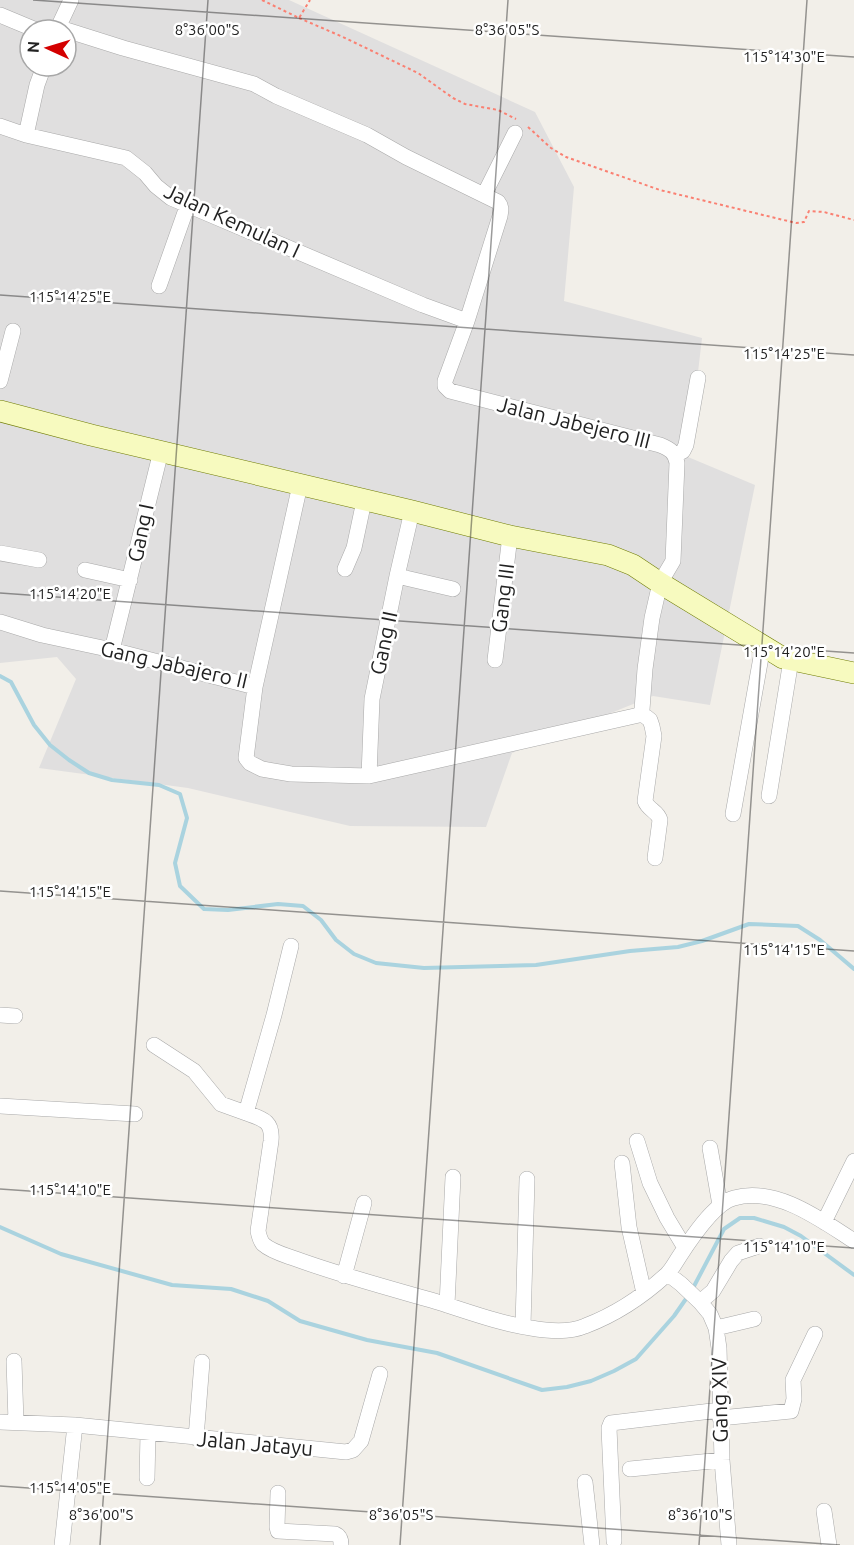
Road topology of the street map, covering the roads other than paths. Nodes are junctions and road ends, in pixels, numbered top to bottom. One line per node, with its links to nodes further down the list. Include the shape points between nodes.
1 (72, 0): 3 (street)
2 (0, 15): 4 (street)
3 (65, 18)
4 (18, 22)
5 (78, 35): 10 (street, via 254,84 367,135)
6 (40, 78): 9 (street)
7 (0, 126): 9 (street, Jalan Kemulan I)
8 (521, 127): 10 (street)
9 (26, 135): 11 (street, Jalan Kemulan I, via 126,158 165,193)
10 (484, 195): 13 (street, via 498,202 502,210)
11 (188, 204): 12 (street); 13 (street, Jalan Kemulan I)
12 (159, 286)
13 (467, 321): 19 (street, Jalan Jabejero III, via 446,381 450,391 660,445)
14 (13, 331): 16 (street)
15 (698, 378): 19 (street, via 686,445)
16 (0, 381)
17 (0, 411): 18 (street)
18 (161, 451): 20 (street); 29 (street, Gang I)
19 (675, 455): 30 (street, Jalan Jabejero III, via 673,561)
20 (300, 485): 21 (street); 38 (street, Gang Jabajero II)
21 (364, 501): 22 (street); 26 (street, via 354,548)
22 (412, 511): 23 (street); 28 (street, Gang II)
23 (510, 536): 30 (street, via 608,555 633,565); 35 (street, Gang III)
24 (0, 554): 25 (street)
25 (39, 561)
26 (345, 569)
27 (85, 570): 29 (street)
28 (397, 576): 31 (street); 40 (street, Gang II, via 372,699)
29 (130, 580): 34 (street, Gang I)
30 (660, 583): 33 (street); 39 (street, Jalan Jabejero III, via 650,628)
31 (453, 589)
32 (0, 622): 34 (street, Gang Jabajero II)
33 (764, 646): 36 (street); 42 (street)
34 (112, 650): 38 (street, Gang Jabajero II)
35 (495, 660)
36 (791, 660): 37 (street); 41 (street)
37 (854, 673)
38 (255, 687): 40 (street, via 246,755 250,763 291,774)
39 (641, 713): 40 (street); 43 (street, via 650,720 654,736 645,801 660,820)
40 (369, 776)
41 (769, 796)
42 (734, 814)
43 (655, 858)
44 (291, 946): 47 (street)
45 (154, 1045): 47 (street, via 194,1071 221,1104)
46 (0, 1106): 48 (street)
47 (246, 1113): 62 (street, via 271,1128 260,1240 273,1250)
48 (135, 1114)
49 (637, 1141): 60 (street, via 650,1183)
50 (710, 1148): 56 (street)
51 (854, 1161): 57 (street)
52 (622, 1163): 63 (street, via 629,1227)
53 (453, 1177): 65 (street)
54 (527, 1179): 67 (street)
55 (364, 1203): 62 (street)
56 (720, 1205): 57 (street, via 732,1198 770,1197); 60 (street)
57 (824, 1222): 58 (street)
58 (854, 1241)
59 (759, 1246): 64 (street, via 738,1253 713,1291)
60 (685, 1248): 61 (street)
61 (668, 1274): 63 (street); 64 (street, Gang XIV)
62 (344, 1276): 65 (street)
63 (644, 1293): 67 (street, via 584,1327 548,1330)
64 (698, 1299): 68 (street, Gang XIV)
65 (447, 1305): 67 (street)
66 (754, 1319): 68 (street)
67 (523, 1326)
68 (717, 1328): 73 (street, Gang XIV)
69 (815, 1335): 73 (street, via 793,1380 791,1411)
70 (14, 1361): 75 (street)
71 (202, 1362): 78 (street)
72 (380, 1374): 78 (street, Jalan Jatayu, via 361,1441 351,1451)
73 (720, 1414): 79 (street, Gang XIV); 85 (street, via 611,1423)
74 (0, 1422): 75 (street, Jalan Jatayu)
75 (16, 1422): 76 (street, Jalan Jatayu)
76 (75, 1425): 77 (street, Jalan Jatayu); 86 (street)
77 (148, 1434): 78 (street, Jalan Jatayu); 81 (street)
78 (196, 1438)
79 (722, 1460): 80 (street); 89 (street, Gang XIV)
80 (630, 1469)
81 (147, 1478)
82 (585, 1482): 88 (street)
83 (278, 1494): 87 (street, via 278,1532 335,1534)
84 (824, 1511): 90 (street)
85 (614, 1541)
86 (62, 1545)
87 (341, 1545)
88 (591, 1545)
89 (729, 1545)
90 (829, 1545)

